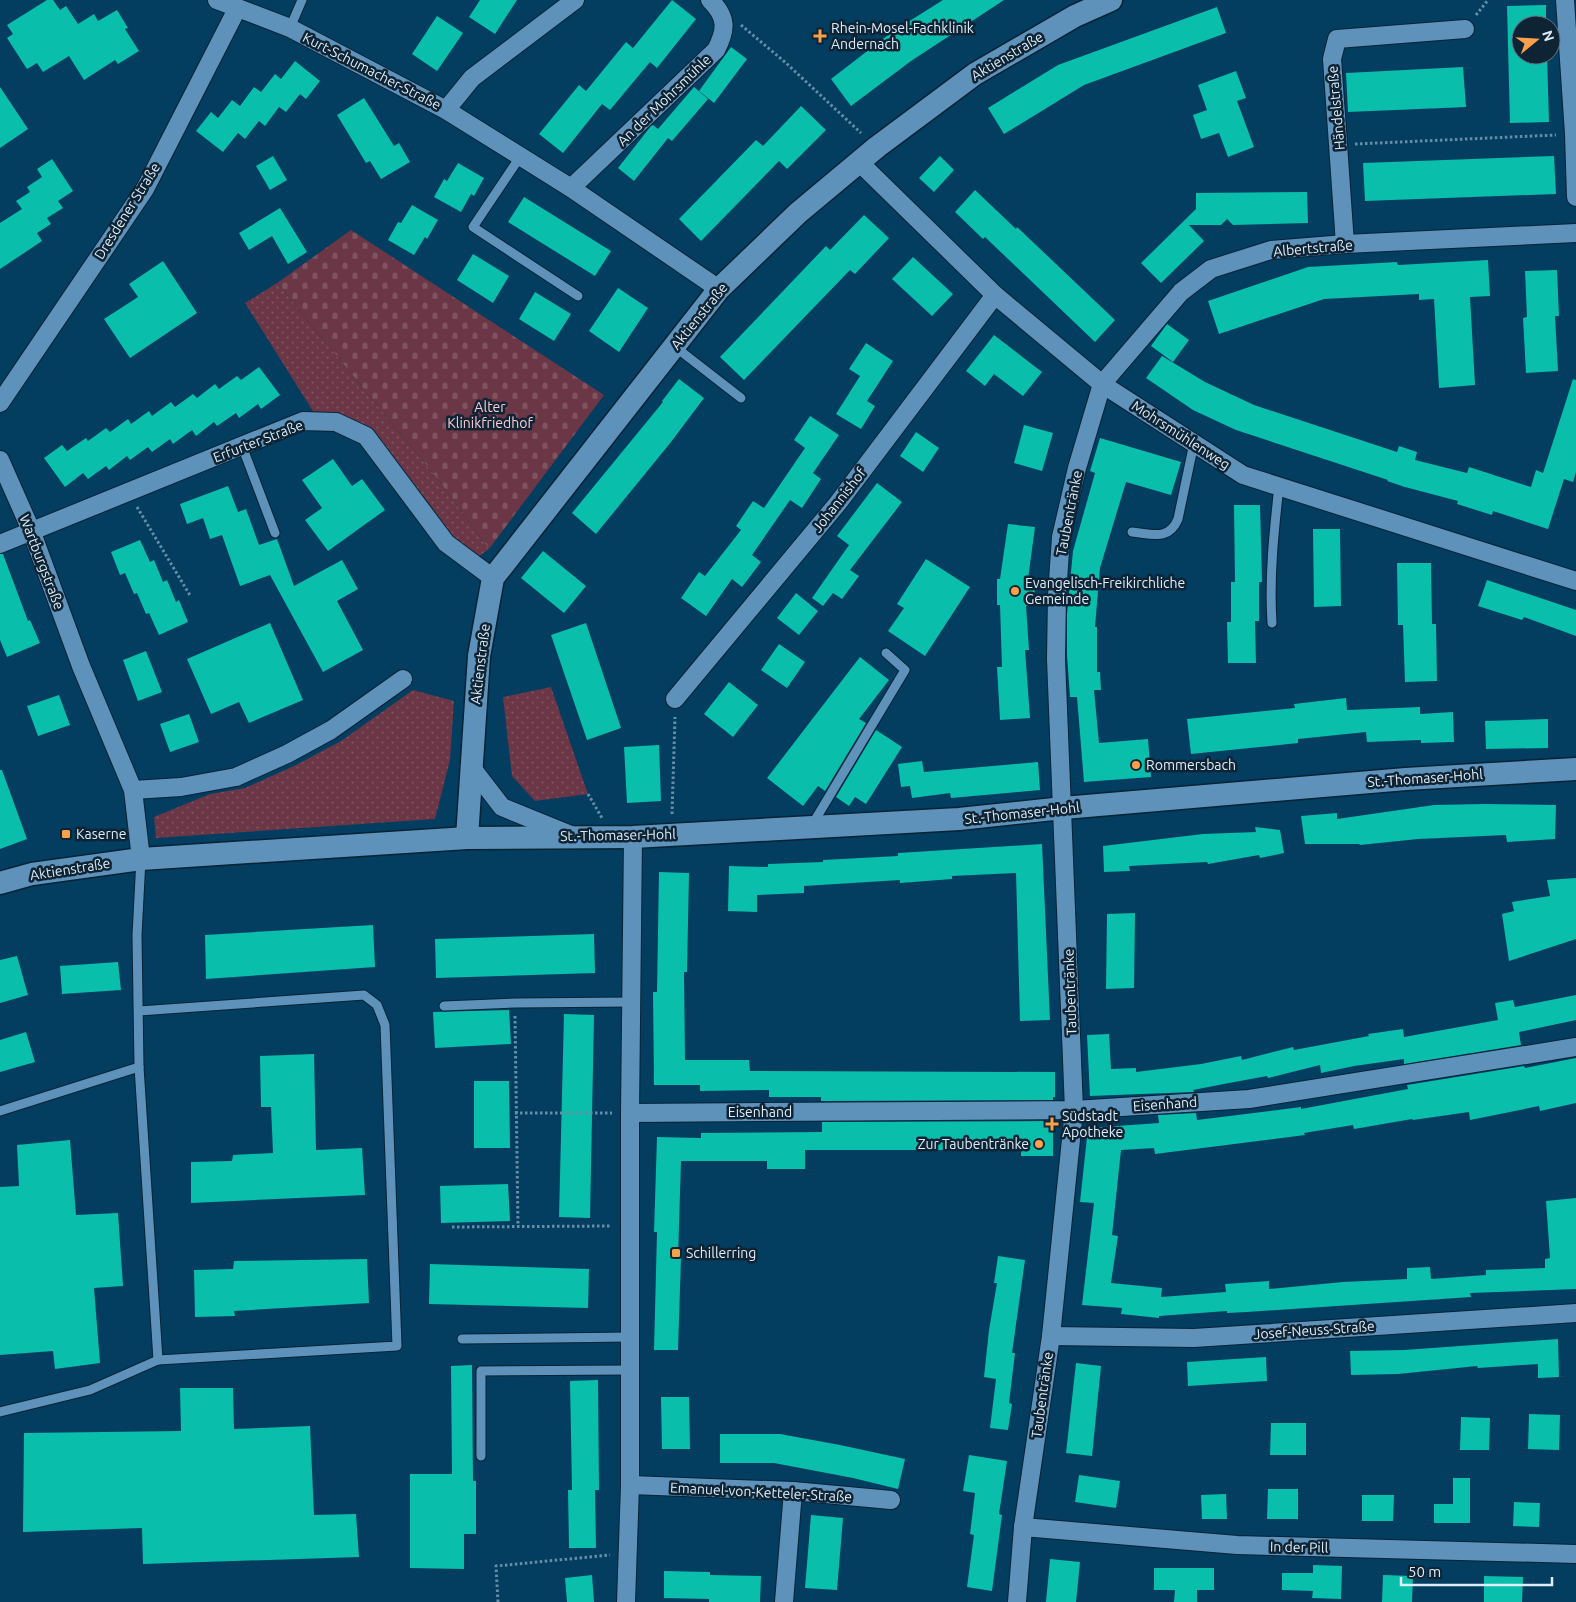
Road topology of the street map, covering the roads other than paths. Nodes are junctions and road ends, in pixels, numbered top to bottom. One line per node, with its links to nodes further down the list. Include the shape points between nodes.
1 (217, 0): 7 (street, Kurt-Schumacher-Straße)
2 (302, 0): 8 (lane)
3 (575, 0): 10 (street, via 472,78)
4 (1111, 0): 12 (street, Aktienstraße, via 1075,16 975,74)
5 (1565, 0): 14 (street)
6 (715, 5): 13 (street, An der Mohrsmühle, via 724,21 723,37 716,50)
7 (237, 9): 8 (street, Kurt-Schumacher-Straße); 23 (street, Dresdener Straße, via 145,189)
8 (290, 28): 10 (street, Kurt-Schumacher-Straße)
9 (1465, 29): 16 (street, Händelstraße, via 1337,39 1332,59)
10 (446, 110): 11 (street, Kurt-Schumacher-Straße)
11 (520, 157): 13 (street, Kurt-Schumacher-Straße); 19 (lane, via 473,227)
12 (859, 162): 17 (street, Aktienstraße, via 798,213); 18 (street, Mohrsmühlenweg)
13 (571, 188): 17 (street, Kurt-Schumacher-Straße)
14 (1576, 197)
15 (1576, 233): 16 (street, Albertstraße)
16 (1345, 244): 21 (street, Albertstraße, via 1271,250 1211,268 1181,292)
17 (719, 289): 20 (street, Aktienstraße)
18 (995, 295): 21 (street, Mohrsmühlenweg); 37 (street, Johannishof, via 838,503)
19 (578, 296)
20 (674, 346): 22 (lane); 32 (street, Aktienstraße)
21 (1102, 384): 24 (street, Mohrsmühlenweg); 41 (street, Taubentränke, via 1061,537 1056,659)
22 (741, 398)
23 (0, 403)
24 (1194, 443): 27 (street, Mohrsmühlenweg, via 1243,475); 29 (lane, via 1174,528 1164,535)
25 (242, 446): 28 (street, Erfurter Straße); 30 (lane); 32 (street, Erfurter Straße, via 303,422 336,422 366,436 446,543)
26 (0, 460): 28 (street, Wartburgstraße)
27 (1279, 486): 33 (street, Mohrsmühlenweg); 34 (lane, via 1273,543)
28 (30, 530): 31 (street, Erfurter Straße); 40 (street, Wartburgstraße, via 81,666)
29 (1132, 532)
30 (275, 533)
31 (0, 544)
32 (493, 578): 38 (street, Aktienstraße, via 479,656)
33 (1576, 581)
34 (1272, 624)
35 (886, 653): 42 (lane, via 905,670)
36 (404, 679): 40 (street, via 331,730 236,776 181,787)
37 (675, 699)
38 (472, 768): 43 (street, via 502,806); 45 (street, Aktienstraße)
39 (1576, 769): 41 (street, St.-Thomaser-Hohl, via 1406,779)
40 (134, 790): 46 (street)
41 (1063, 808): 42 (street, St.-Thomaser-Hohl, via 959,819); 53 (street, Taubentränke)
42 (810, 827): 44 (street, St.-Thomaser-Hohl)
43 (574, 836): 44 (street, St.-Thomaser-Hohl); 45 (street, St.-Thomaser-Hohl)
44 (633, 836): 48 (street)
45 (467, 838): 46 (street, Aktienstraße)
46 (141, 859): 47 (street, Aktienstraße, via 32,874); 50 (lane)
47 (0, 883)
48 (631, 1002): 49 (lane); 55 (street)
49 (444, 1006)
50 (138, 1011): 52 (lane); 60 (lane, via 364,995 377,1005 385,1025 398,1346)
51 (1576, 1047): 53 (street, Eisenhand, via 1249,1099)
52 (139, 1067): 54 (lane); 60 (lane)
53 (1074, 1110): 55 (street, Eisenhand); 57 (street, Taubentränke)
54 (0, 1111)
55 (630, 1113): 58 (street)
56 (1576, 1313): 57 (street, Josef-Neuss-Straße, via 1194,1338)
57 (1051, 1336): 67 (street, Taubentränke)
58 (631, 1337): 59 (lane); 61 (street)
59 (462, 1339)
60 (158, 1360): 62 (lane, via 90,1390)
61 (631, 1370): 63 (lane, via 481,1371); 64 (street)
62 (0, 1412)
63 (481, 1456)
64 (630, 1485): 65 (street, Emanuel-von-Ketteler-Straße); 69 (street)
65 (793, 1491): 66 (street, Emanuel-von-Ketteler-Straße); 70 (street)
66 (891, 1500)
67 (1023, 1527): 68 (street, In der Pill, via 1237,1546); 71 (street, Taubentränke)
68 (1576, 1554)
69 (626, 1602)
70 (784, 1602)
71 (1017, 1602)

